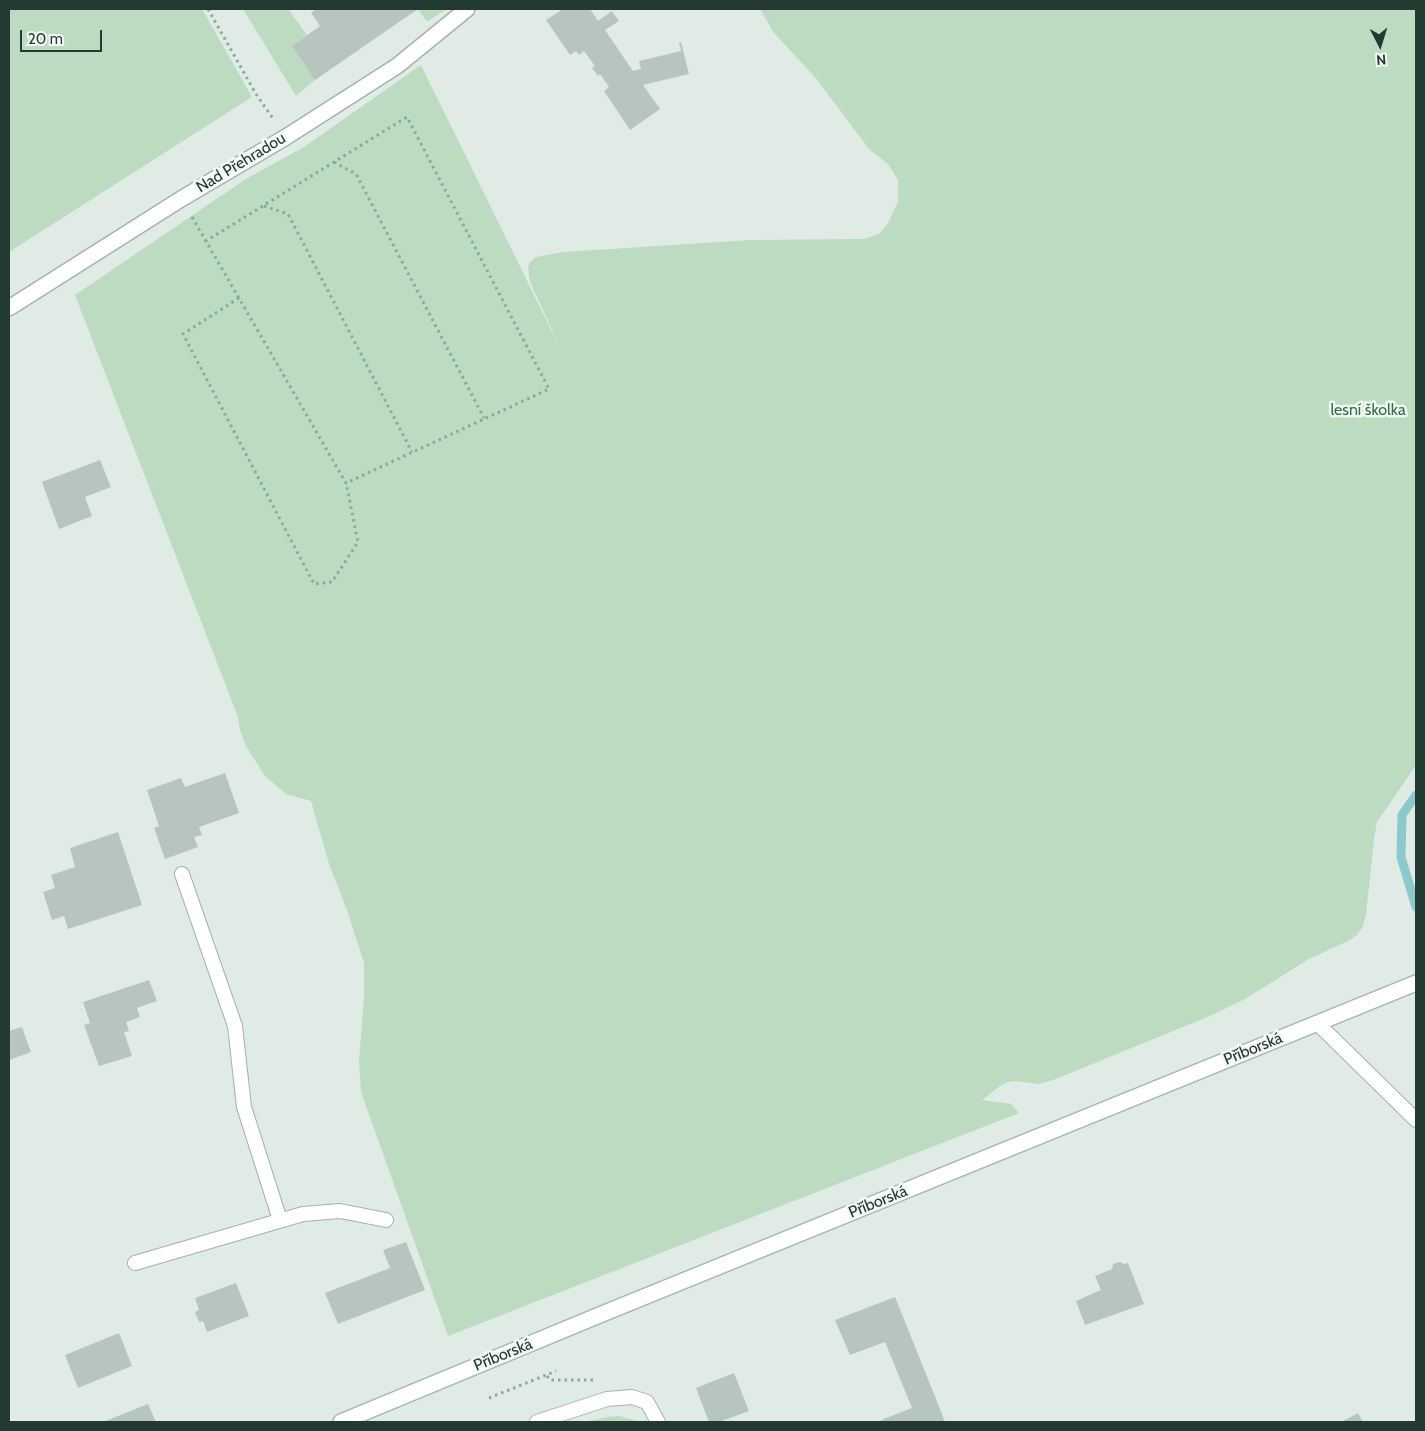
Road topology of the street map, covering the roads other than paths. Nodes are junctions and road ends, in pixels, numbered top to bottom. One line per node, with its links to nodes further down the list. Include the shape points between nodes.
1 (467, 9): 2 (main road, Nad Přehradou, via 397,66)
2 (9, 308)
3 (182, 874): 7 (lane, via 235,1026 244,1107)
4 (1416, 983): 5 (main road, Příborská)
5 (1317, 1023): 6 (lane); 10 (main road, Příborská)
6 (1416, 1120)
7 (280, 1220): 8 (lane, via 302,1214 340,1211); 9 (lane)
8 (386, 1220)
9 (135, 1263)
10 (341, 1422)
11 (537, 1422): 12 (lane, via 607,1399 632,1397 647,1402)
12 (658, 1422)

